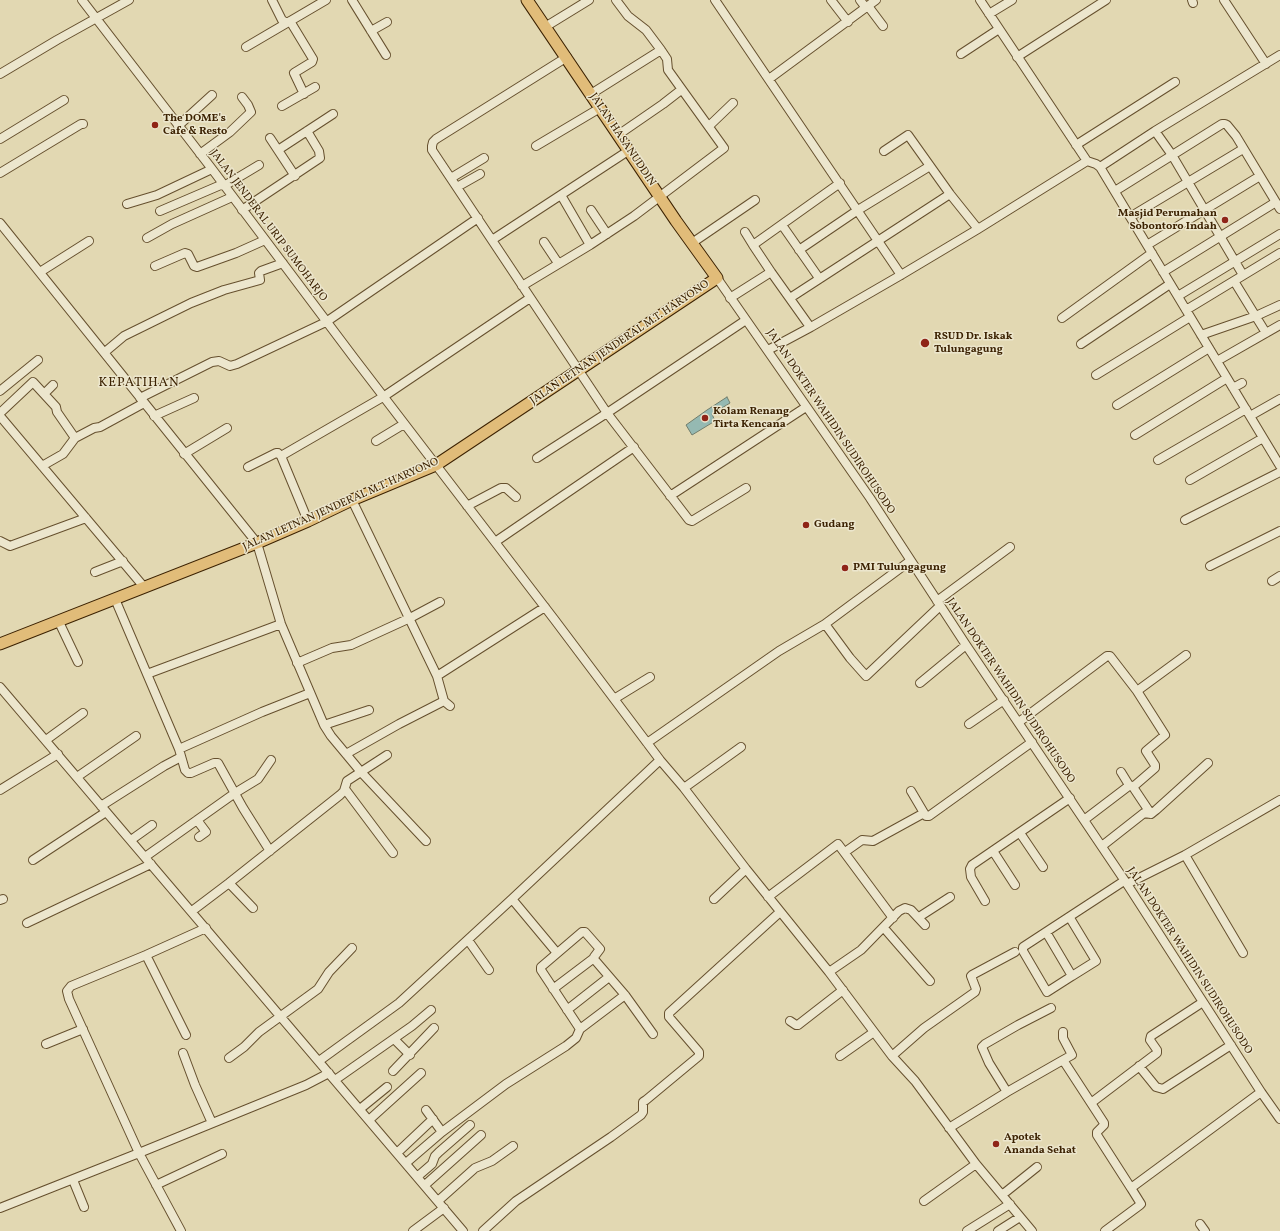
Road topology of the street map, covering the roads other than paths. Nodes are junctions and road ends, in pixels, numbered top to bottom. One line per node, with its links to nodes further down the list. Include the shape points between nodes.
1 (82, 0): 19 (street, JALAN JENDERAL URIP SUMOHARJO)
2 (129, 0): 19 (street)
3 (272, 0): 20 (street, via 282,20)
4 (326, 0): 20 (street)
5 (352, 0): 26 (street)
6 (528, 0): 23 (main road, JALAN HASANUDDIN)
7 (589, 0): 23 (street)
8 (616, 0): 28 (street, via 628,16 646,30)
9 (715, 0): 36 (street)
10 (831, 0): 22 (street)
11 (860, 0): 17 (street)
12 (876, 0): 17 (street)
13 (980, 0): 18 (street)
14 (1012, 0): 18 (street)
15 (1106, 0): 33 (street)
16 (1224, 0): 34 (street)
17 (867, 7): 22 (street); 24 (street)
18 (989, 14): 25 (street)
19 (96, 18): 35 (street); 50 (street, JALAN JENDERAL URIP SUMOHARJO)
20 (289, 22): 27 (street); 40 (street, via 314,59 294,73)
21 (387, 22): 26 (street)
22 (848, 22): 36 (street)
23 (546, 26): 32 (main road, JALAN HASANUDDIN)
24 (883, 26)
25 (999, 29): 29 (street); 33 (street)
26 (371, 31): 30 (street)
27 (246, 47)
28 (660, 50): 39 (street, via 667,59 668,70); 41 (street)
29 (961, 54)
30 (386, 55)
31 (1280, 55): 34 (street)
32 (567, 57): 41 (main road, JALAN HASANUDDIN); 75 (street, via 433,142 432,150)
33 (1017, 57): 57 (street)
34 (1266, 64): 53 (street)
35 (0, 74)
36 (769, 80): 77 (street)
37 (1175, 82): 57 (street)
38 (315, 87): 40 (street)
39 (681, 90): 51 (street); 54 (street)
40 (304, 94): 46 (street)
41 (591, 94): 47 (main road, JALAN HASANUDDIN)
42 (212, 95): 50 (street)
43 (242, 97): 63 (street, via 251,112 230,132)
44 (64, 100): 56 (street)
45 (733, 103): 51 (street)
46 (282, 106)
47 (600, 108): 54 (main road, JALAN HASANUDDIN); 58 (street)
48 (333, 114): 52 (street)
49 (83, 124): 71 (street)
50 (178, 126): 63 (street, JALAN JENDERAL URIP SUMOHARJO)
51 (709, 126): 83 (street, via 724,149)
52 (307, 131): 60 (street); 73 (street, via 319,151 320,158)
53 (1155, 131): 64 (street); 69 (street)
54 (618, 135): 61 (main road, JALAN HASANUDDIN)
55 (270, 138): 60 (street)
56 (0, 139)
57 (1076, 145): 66 (street)
58 (536, 146)
59 (1243, 149): 64 (street, via 1224,124); 74 (street); 76 (street)
60 (278, 150): 73 (street)
61 (628, 151): 82 (street); 83 (main road, JALAN HASANUDDIN)
62 (884, 151): 68 (street, via 908,136)
63 (200, 154): 70 (street, JALAN JENDERAL URIP SUMOHARJO)
64 (1172, 155): 76 (street); 80 (street)
65 (484, 158): 75 (street)
66 (1087, 160): 69 (street); 97 (street)
67 (259, 165): 78 (street)
68 (930, 166): 81 (street); 90 (street)
69 (1100, 167): 80 (street)
70 (212, 169): 78 (street, JALAN JENDERAL URIP SUMOHARJO); 87 (street, via 157,195)
71 (0, 173)
72 (480, 174): 79 (street)
73 (295, 176): 88 (street)
74 (1260, 176): 86 (street); 91 (street)
75 (451, 178): 79 (street)
76 (1189, 182): 91 (street); 94 (street)
77 (840, 183): 90 (street); 96 (street)
78 (224, 185): 84 (street, JALAN JENDERAL URIP SUMOHARJO); 92 (street)
79 (457, 187): 93 (street)
80 (1115, 191): 94 (street)
81 (950, 194): 97 (street); 106 (street)
82 (561, 195): 104 (street); 109 (street)
83 (660, 196): 99 (street); 108 (main road, JALAN HASANUDDIN)
84 (232, 197): 88 (street, JALAN JENDERAL URIP SUMOHARJO); 102 (street)
85 (756, 200): 108 (street)
86 (1277, 201): 101 (street)
87 (127, 204)
88 (242, 210): 103 (street, JALAN JENDERAL URIP SUMOHARJO)
89 (591, 210): 99 (street)
90 (858, 210): 106 (street); 112 (street)
91 (1205, 210): 101 (street); 111 (street)
92 (160, 211)
93 (478, 218): 104 (street); 138 (street)
94 (1130, 218): 111 (street)
95 (0, 223): 119 (street)
96 (782, 225): 110 (street); 112 (street)
97 (978, 229): 122 (street)
98 (745, 232): 110 (street)
99 (607, 234): 109 (street)
100 (1280, 234): 115 (street)
101 (1220, 237): 115 (street); 121 (street)
102 (147, 238)
103 (265, 240): 116 (street, JALAN JENDERAL URIP SUMOHARJO); 118 (street, via 197,267 185,252)
104 (492, 240): 128 (street)
105 (89, 241): 119 (street)
106 (878, 241): 122 (street); 125 (street)
107 (544, 242): 117 (street)
108 (692, 243): 124 (main road, JALAN HASANUDDIN)
109 (590, 245): 117 (street)
110 (753, 245): 120 (street)
111 (1147, 245): 114 (street)
112 (799, 250): 125 (street)
113 (1280, 253): 123 (street)
114 (1152, 254): 121 (street); 136 (street)
115 (1235, 261): 123 (street); 129 (street)
116 (283, 263): 138 (street, JALAN JENDERAL URIP SUMOHARJO); 146 (street, via 261,271 260,280 191,303 124,336)
117 (558, 263): 128 (street)
118 (155, 266)
119 (40, 272): 146 (street)
120 (771, 272): 131 (street); 132 (street)
121 (1163, 272): 127 (street)
122 (901, 275): 145 (street)
123 (1243, 275): 126 (street)
124 (718, 278): 131 (street, JALAN DOKTER WAHIDIN SUDIROHUSODO); 149 (main road, JALAN LETNAN JENDERAL M.T. HARYONO)
125 (819, 278): 132 (street)
126 (1234, 281): 134 (street); 135 (street)
127 (1170, 284): 129 (street); 143 (street)
128 (522, 286): 130 (street)
129 (1178, 296): 134 (street)
130 (530, 298): 149 (street); 157 (street)
131 (730, 298): 137 (street, JALAN DOKTER WAHIDIN SUDIROHUSODO)
132 (790, 298): 139 (street)
133 (1280, 305): 135 (street)
134 (1188, 314): 142 (street); 150 (street)
135 (1256, 316): 141 (street); 142 (street)
136 (1062, 318)
137 (746, 320): 145 (street, JALAN DOKTER WAHIDIN SUDIROHUSODO); 164 (street)
138 (326, 322): 157 (street, JALAN JENDERAL URIP SUMOHARJO); 160 (street, via 238,364 230,366 219,360 212,362)
139 (808, 324)
140 (1280, 325): 141 (street)
141 (1266, 333): 148 (street)
142 (1201, 335): 144 (street)
143 (1081, 344)
144 (1209, 348): 148 (street); 161 (street)
145 (768, 350): 162 (street, JALAN DOKTER WAHIDIN SUDIROHUSODO)
146 (105, 352): 160 (street)
147 (38, 360): 155 (street)
148 (1217, 361): 151 (street)
149 (579, 370): 164 (street); 179 (main road, JALAN LETNAN JENDERAL M.T. HARYONO)
150 (1096, 375)
151 (1227, 378): 154 (street); 170 (street)
152 (1242, 383): 154 (street)
153 (53, 385): 156 (street)
154 (1233, 388): 165 (street)
155 (0, 391)
156 (44, 394): 163 (street, via 33,382); 171 (street, via 56,407)
157 (383, 397): 168 (street, JALAN JENDERAL URIP SUMOHARJO); 176 (street)
158 (194, 398): 167 (street)
159 (1280, 399): 165 (street)
160 (142, 400): 167 (street); 171 (street, via 100,427)
161 (1117, 405)
162 (806, 407): 186 (street); 199 (street, JALAN DOKTER WAHIDIN SUDIROHUSODO, via 870,498)
163 (0, 412)
164 (608, 413): 174 (street); 177 (street)
165 (1248, 413): 172 (street); 178 (street)
166 (0, 416): 180 (street)
167 (154, 416): 175 (street)
168 (404, 424): 173 (street); 179 (street, JALAN JENDERAL URIP SUMOHARJO)
169 (227, 428): 175 (street)
170 (1135, 435)
171 (75, 438): 180 (street, via 64,454)
172 (1263, 438): 181 (street); 184 (street)
173 (376, 441)
174 (634, 447): 186 (street); 195 (street)
175 (184, 454): 196 (street)
176 (280, 456): 182 (street, via 276,453); 192 (street)
177 (536, 458)
178 (1158, 460)
179 (436, 465): 188 (main road, JALAN LETNAN JENDERAL M.T. HARYONO); 189 (street, JALAN JENDERAL URIP SUMOHARJO)
180 (42, 466): 190 (street)
181 (1280, 466)
182 (248, 467)
183 (1280, 472): 191 (street)
184 (1190, 480)
185 (746, 488): 186 (street, via 692,521)
186 (670, 496)
187 (516, 497): 189 (street, via 506,488 501,488)
188 (352, 500): 192 (main road, JALAN LETNAN JENDERAL M.T. HARYONO); 209 (street)
189 (467, 506): 195 (street, JALAN JENDERAL URIP SUMOHARJO)
190 (86, 518): 194 (street, via 10,546); 198 (street)
191 (1185, 520)
192 (308, 521): 196 (main road, JALAN LETNAN JENDERAL M.T. HARYONO)
193 (1280, 531): 200 (street)
194 (0, 541)
195 (495, 542): 208 (street, JALAN JENDERAL URIP SUMOHARJO)
196 (257, 543): 204 (main road, JALAN LETNAN JENDERAL M.T. HARYONO); 211 (street)
197 (1010, 548): 207 (street)
198 (123, 561): 201 (street); 204 (street)
199 (910, 561): 207 (street, JALAN DOKTER WAHIDIN SUDIROHUSODO); 212 (street)
200 (1210, 566)
201 (95, 572)
202 (1280, 576): 203 (street)
203 (1272, 581)
204 (144, 587): 205 (main road, JALAN LETNAN JENDERAL M.T. HARYONO)
205 (115, 599): 210 (main road, JALAN LETNAN JENDERAL M.T. HARYONO); 218 (street)
206 (440, 602): 209 (street)
207 (938, 604): 212 (street, via 866,676); 214 (street, JALAN DOKTER WAHIDIN SUDIROHUSODO)
208 (545, 607): 219 (street); 225 (street, JALAN JENDERAL URIP SUMOHARJO)
209 (410, 618): 217 (street, via 351,645 332,648); 219 (street)
210 (59, 622): 213 (main road, JALAN LETNAN JENDERAL M.T. HARYONO); 216 (street)
211 (281, 624): 217 (street); 218 (street)
212 (824, 624): 235 (street, via 779,651)
213 (0, 644)
214 (966, 645): 221 (street); 226 (street, JALAN DOKTER WAHIDIN SUDIROHUSODO)
215 (1186, 655): 223 (street)
216 (78, 662)
217 (297, 663): 224 (street)
218 (147, 674): 237 (street)
219 (437, 676): 239 (street, via 447,704 399,724)
220 (650, 677): 225 (street)
221 (920, 683)
222 (0, 687): 233 (street)
223 (1137, 691): 229 (street, via 1107,655); 248 (street, via 1165,735 1146,751 1155,768)
224 (310, 693): 231 (street); 237 (street)
225 (614, 699): 235 (street, JALAN JENDERAL URIP SUMOHARJO)
226 (1004, 700): 229 (street, JALAN DOKTER WAHIDIN SUDIROHUSODO); 230 (street)
227 (369, 710): 231 (street)
228 (84, 713): 233 (street)
229 (1019, 722): 234 (street, JALAN DOKTER WAHIDIN SUDIROHUSODO)
230 (969, 724)
231 (324, 725): 239 (street)
232 (136, 736): 247 (street)
233 (46, 740): 238 (street)
234 (1032, 742): 254 (street, JALAN DOKTER WAHIDIN SUDIROHUSODO); 257 (street, via 932,815)
235 (647, 743): 243 (street, JALAN JENDERAL URIP SUMOHARJO)
236 (741, 747): 249 (street)
237 (179, 749): 241 (street)
238 (58, 754): 247 (street); 251 (street)
239 (346, 754): 245 (street)
240 (387, 755): 245 (street)
241 (181, 757): 253 (street, via 188,773 214,763 218,764); 256 (street, via 164,766)
242 (271, 760): 253 (street, via 258,779)
243 (660, 760): 249 (street, JALAN JENDERAL URIP SUMOHARJO); 282 (street)
244 (1208, 763): 258 (street)
245 (361, 772): 250 (street, via 348,781); 265 (street)
246 (1121, 772): 248 (street)
247 (77, 777): 256 (street)
248 (1131, 786): 258 (street); 260 (street)
249 (684, 788): 276 (street, JALAN JENDERAL URIP SUMOHARJO)
250 (345, 789): 267 (street); 270 (street)
251 (0, 790)
252 (911, 791): 257 (street)
253 (235, 793): 259 (street); 267 (street)
254 (1070, 798): 260 (street, JALAN DOKTER WAHIDIN SUDIROHUSODO); 262 (street)
255 (1280, 800): 271 (street)
256 (104, 809): 264 (street); 273 (street)
257 (924, 813): 269 (street, via 873,841 862,840)
258 (1151, 814): 266 (street, via 1144,813)
259 (198, 820): 263 (street, via 206,832); 272 (street)
260 (1084, 820): 266 (street, JALAN DOKTER WAHIDIN SUDIROHUSODO)
261 (152, 824): 264 (street)
262 (1020, 833): 268 (street); 275 (street)
263 (199, 837)
264 (131, 840): 272 (street)
265 (426, 841)
266 (1102, 846): 277 (street, JALAN DOKTER WAHIDIN SUDIROHUSODO)
267 (270, 851): 278 (street)
268 (994, 851): 279 (street); 284 (street, via 970,869 971,877)
269 (845, 852): 280 (street, via 840,844 837,845); 289 (street)
270 (393, 853)
271 (1185, 855): 277 (street); 300 (street)
272 (145, 857): 274 (street)
273 (33, 860)
274 (151, 864): 286 (street); 291 (street)
275 (1043, 867)
276 (746, 870): 280 (street, JALAN JENDERAL URIP SUMOHARJO); 283 (street)
277 (1126, 882): 290 (street); 311 (street, JALAN DOKTER WAHIDIN SUDIROHUSODO)
278 (229, 884): 285 (street); 286 (street)
279 (1015, 885)
280 (768, 897): 287 (street, JALAN JENDERAL URIP SUMOHARJO)
281 (950, 897): 288 (street)
282 (512, 899): 296 (street); 299 (street)
283 (714, 899)
284 (985, 901)
285 (253, 908)
286 (192, 911): 293 (street)
287 (780, 912): 304 (street, JALAN JENDERAL URIP SUMOHARJO); 376 (street, via 669,1013 669,1017 699,1052 699,1056 643,1102 641,1115 516,1201)
288 (918, 917): 289 (street, via 905,908); 292 (street)
289 (892, 918): 294 (street)
290 (1070, 918): 295 (street); 305 (street, via 1096,961)
291 (27, 923)
292 (925, 925)
293 (206, 928): 301 (street); 315 (street)
294 (884, 928): 304 (street, via 861,950); 307 (street)
295 (1046, 932): 305 (street); 305 (street, via 1023,947 1023,951 1047,992)
296 (468, 940): 303 (street); 332 (street, via 399,1003)
297 (352, 948): 315 (street, via 329,972 318,989)
298 (1015, 952): 330 (street, via 970,976 975,992 924,1028)
299 (557, 953): 302 (street, via 583,932 600,949); 308 (street, via 541,968)
300 (1243, 953)
301 (146, 955): 318 (street, via 69,988 69,999); 323 (street)
302 (594, 958): 306 (street); 308 (street)
303 (489, 970)
304 (829, 972): 309 (street, JALAN JENDERAL URIP SUMOHARJO)
305 (1072, 976)
306 (609, 977): 310 (street); 314 (street)
307 (930, 981)
308 (553, 989): 314 (street)
309 (842, 990): 316 (street, via 798,1025); 320 (street, JALAN JENDERAL URIP SUMOHARJO)
310 (625, 996): 319 (street); 322 (street)
311 (1203, 1002): 326 (street, JALAN DOKTER WAHIDIN SUDIROHUSODO); 334 (street, via 1151,1036 1150,1040 1158,1050)
312 (1051, 1008): 339 (street, via 982,1047)
313 (431, 1010): 324 (street)
314 (567, 1010): 319 (street)
315 (281, 1016): 331 (street); 332 (street)
316 (790, 1021)
317 (434, 1028): 328 (street)
318 (83, 1029): 325 (street); 353 (street)
319 (580, 1029): 350 (street, via 576,1038 566,1046 506,1084)
320 (874, 1032): 329 (street); 330 (street, JALAN JENDERAL URIP SUMOHARJO)
321 (1063, 1032): 333 (street, via 1062,1038 1072,1055)
322 (653, 1034)
323 (186, 1035)
324 (394, 1039): 328 (street); 337 (street)
325 (46, 1044)
326 (1231, 1045): 334 (street, via 1163,1089 1156,1087); 340 (street, JALAN DOKTER WAHIDIN SUDIROHUSODO)
327 (183, 1053): 347 (street)
328 (410, 1055): 335 (street)
329 (840, 1056)
330 (892, 1056): 349 (street, JALAN JENDERAL URIP SUMOHARJO)
331 (229, 1058)
332 (319, 1060): 337 (street)
333 (1063, 1060): 339 (street); 341 (street)
334 (1139, 1066): 341 (street)
335 (393, 1072)
336 (422, 1073): 346 (street)
337 (332, 1076): 342 (street); 347 (street)
338 (388, 1087): 342 (street)
339 (1007, 1092): 349 (street)
340 (1261, 1092): 345 (street, JALAN DOKTER WAHIDIN SUDIROHUSODO); 363 (street)
341 (1092, 1104): 363 (street, via 1104,1124 1097,1135)
342 (360, 1109): 346 (street)
343 (426, 1110): 344 (street)
344 (433, 1119): 350 (street); 354 (street)
345 (1280, 1119)
346 (369, 1120): 354 (street)
347 (212, 1123): 353 (street)
348 (470, 1124): 359 (street, via 439,1152 432,1164)
349 (949, 1128): 357 (street, JALAN JENDERAL URIP SUMOHARJO)
350 (442, 1132): 356 (street)
351 (481, 1135): 362 (street)
352 (513, 1146): 365 (street, via 492,1161 475,1168)
353 (139, 1153): 360 (street); 361 (street)
354 (397, 1153): 356 (street)
355 (222, 1154): 361 (street)
356 (406, 1163): 359 (street)
357 (976, 1164): 364 (street, JALAN JENDERAL URIP SUMOHARJO); 366 (street)
358 (1037, 1167): 364 (street)
359 (417, 1177): 362 (street)
360 (73, 1180): 368 (street); 369 (street)
361 (156, 1185): 373 (street)
362 (424, 1186): 365 (street)
363 (1131, 1188): 380 (street, via 1141,1204)
364 (1002, 1195): 367 (street, JALAN JENDERAL URIP SUMOHARJO)
365 (438, 1201): 370 (street)
366 (924, 1201)
367 (1010, 1204): 371 (street, JALAN JENDERAL URIP SUMOHARJO); 377 (street)
368 (84, 1207)
369 (0, 1208)
370 (444, 1208): 374 (street); 375 (street)
371 (1020, 1217): 378 (street); 379 (street, JALAN JENDERAL URIP SUMOHARJO)
372 (1200, 1224): 381 (street)
373 (181, 1231)
374 (413, 1231)
375 (463, 1231)
376 (483, 1231)
377 (967, 1231)
378 (998, 1231)
379 (1032, 1231)
380 (1105, 1231)
381 (1205, 1231)

